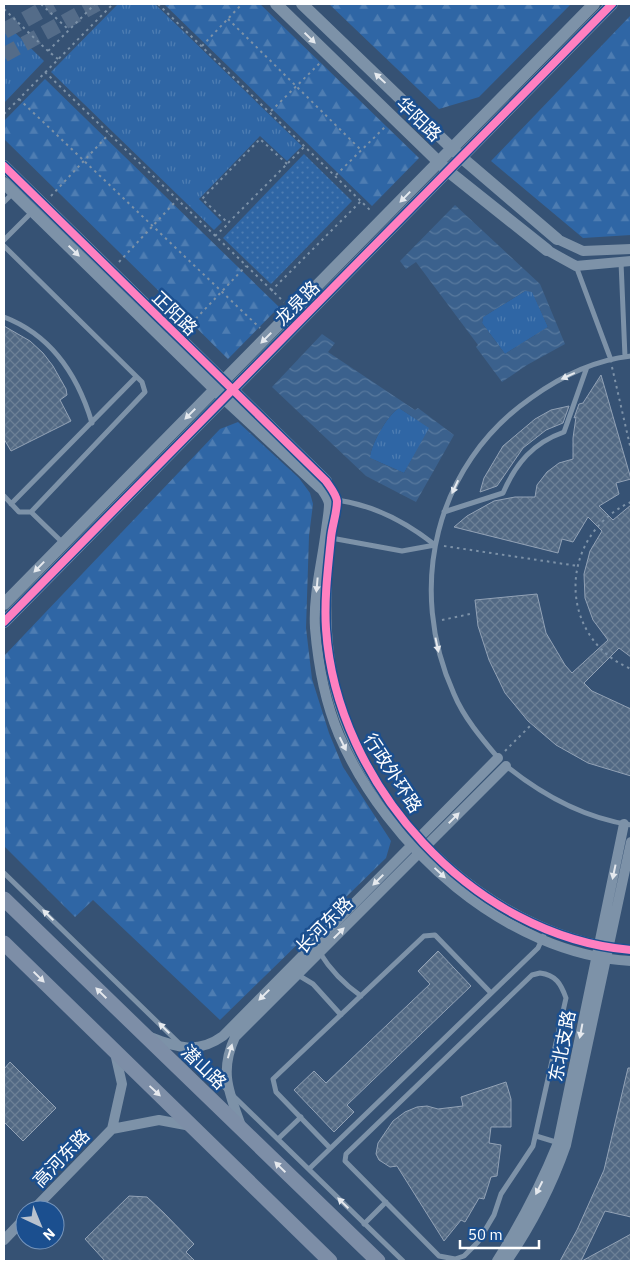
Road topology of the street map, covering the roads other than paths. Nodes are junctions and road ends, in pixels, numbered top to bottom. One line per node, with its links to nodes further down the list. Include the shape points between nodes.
1 (276, 4): 7 (street, 华阳路, one-way to 7)
2 (302, 4): 5 (street, 华阳路, one-way to 2)
3 (594, 4): 5 (street, 龙泉路)
4 (612, 4): 5 (street, 龙泉路)
5 (457, 152): 7 (street, 龙泉路); 12 (street, 华阳路)
6 (4, 166): 9 (street, 正阳路)
7 (444, 167): 16 (street, 华阳路); 25 (street, 龙泉路); 25 (street, 龙泉路, one-way to 25, via 381,221 268,336)
8 (4, 183): 9 (street, 正阳路)
9 (18, 188): 10 (lane); 11 (street, 正阳路)
10 (4, 202)
11 (39, 206): 13 (lane); 25 (street, 正阳路); 26 (street, 正阳路, one-way to 26)
12 (557, 239): 15 (street, via 583,251)
13 (4, 240)
14 (4, 246): 24 (lane)
15 (631, 249)
16 (547, 250): 18 (street)
17 (626, 261): 18 (street); 21 (lane)
18 (576, 266): 22 (lane)
19 (4, 317): 27 (lane, via 32,330 64,362)
20 (631, 356): 21 (lane)
21 (625, 357): 22 (lane)
22 (611, 360): 23 (lane)
23 (587, 367): 33 (lane, one-way to 33, via 549,385 515,409 485,439 466,467); 33 (lane, via 564,432 546,438 524,455 504,493)
24 (136, 377): 27 (lane); 32 (lane, via 142,382 145,392)
25 (229, 384): 26 (street, 龙泉路); 28 (street, 正阳路)
26 (220, 394): 28 (street, 正阳路); 35 (street, 龙泉路, one-way to 35); 37 (street, 龙泉路)
27 (92, 424): 31 (lane)
28 (323, 484): 30 (street); 44 (street, 行政外环路, one-way to 44, via 328,504 315,627 322,677 339,734 355,767 380,806)
29 (4, 496): 31 (lane)
30 (337, 500): 34 (street, 行政外环路); 36 (lane, via 360,504 414,528)
31 (11, 504): 32 (lane, via 20,512)
32 (31, 512): 35 (lane)
33 (444, 512): 36 (lane)
34 (331, 538): 36 (lane, via 402,551); 44 (street, 行政外环路, via 326,628 331,671 339,702 348,731 363,761)
35 (63, 543): 37 (lane); 38 (street, 龙泉路, one-way to 38)
36 (435, 545): 40 (lane, one-way to 40, via 430,583 432,622 440,659 454,695)
37 (73, 552): 39 (street, 龙泉路)
38 (4, 604)
39 (4, 622)
40 (498, 758): 41 (lane); 44 (street, 长河东路)
41 (506, 766): 42 (lane, via 542,792 573,808); 44 (street, 长河东路, one-way to 41)
42 (628, 825): 50 (street, 东北支路, one-way to 50)
43 (631, 842): 51 (street, 东北支路)
44 (419, 846): 47 (street, 行政外环路, via 501,907); 48 (street, 行政外环路, one-way to 48, via 446,879 496,916); 53 (street, 长河东路, one-way to 44); 61 (street, 长河东路, one-way to 61, via 223,1036 199,1048)
45 (4, 873): 61 (lane, one-way to 45)
46 (4, 899): 60 (main road, 潜山路, one-way to 46)
47 (546, 930): 48 (lane); 50 (street, 行政外环路)
48 (542, 940): 54 (street, 行政外环路); 57 (lane, via 538,948)
49 (4, 943): 62 (main road, one-way to 62)
50 (599, 945): 51 (street, 行政外环路); 54 (street, 东北支路)
51 (609, 948): 52 (street, 行政外环路); 54 (street, 东北支路)
52 (631, 950)
53 (320, 953): 56 (street, 长河东路); 58 (lane, via 330,969)
54 (602, 958): 55 (street, 行政外环路); 70 (street, 东北支路)
55 (631, 961)
56 (298, 974): 59 (lane); 63 (street, 长河东路, one-way to 56, via 225,1071 228,1051 235,1037)
57 (491, 993): 58 (lane, via 435,935 424,936); 71 (lane)
58 (361, 996): 59 (lane)
59 (341, 1015): 64 (lane, via 273,1079 276,1092)
60 (146, 1036): 61 (street, 长河东路); 67 (main road, 潜山路)
61 (183, 1046): 63 (lane)
62 (115, 1052): 65 (main road, one-way to 65); 66 (street, via 122,1084)
63 (228, 1090): 67 (street, 长河东路); 69 (lane)
64 (300, 1117): 69 (lane); 71 (lane)
65 (192, 1126): 66 (street, via 159,1120); 78 (main road)
66 (112, 1129): 73 (street, 高河东路)
67 (243, 1132): 79 (main road, 潜山路, one-way to 67)
68 (536, 1136): 70 (lane); 74 (lane, via 526,1158 501,1194 488,1228 464,1256 455,1259 439,1256); 74 (lane, via 566,998 557,979 540,973 532,975 346,1154 345,1161)
69 (278, 1139): 72 (lane)
70 (562, 1144): 81 (street, 东北支路, one-way to 81); 82 (street, 东北支路, via 552,1186)
71 (330, 1148): 72 (lane)
72 (309, 1169): 75 (lane, one-way to 72)
73 (43, 1200)
74 (386, 1202): 75 (lane)
75 (364, 1224): 80 (lane)
76 (15, 1228): 77 (street)
77 (4, 1240)
78 (330, 1261)
79 (378, 1261)
80 (403, 1261)
81 (497, 1261)
82 (506, 1261)

